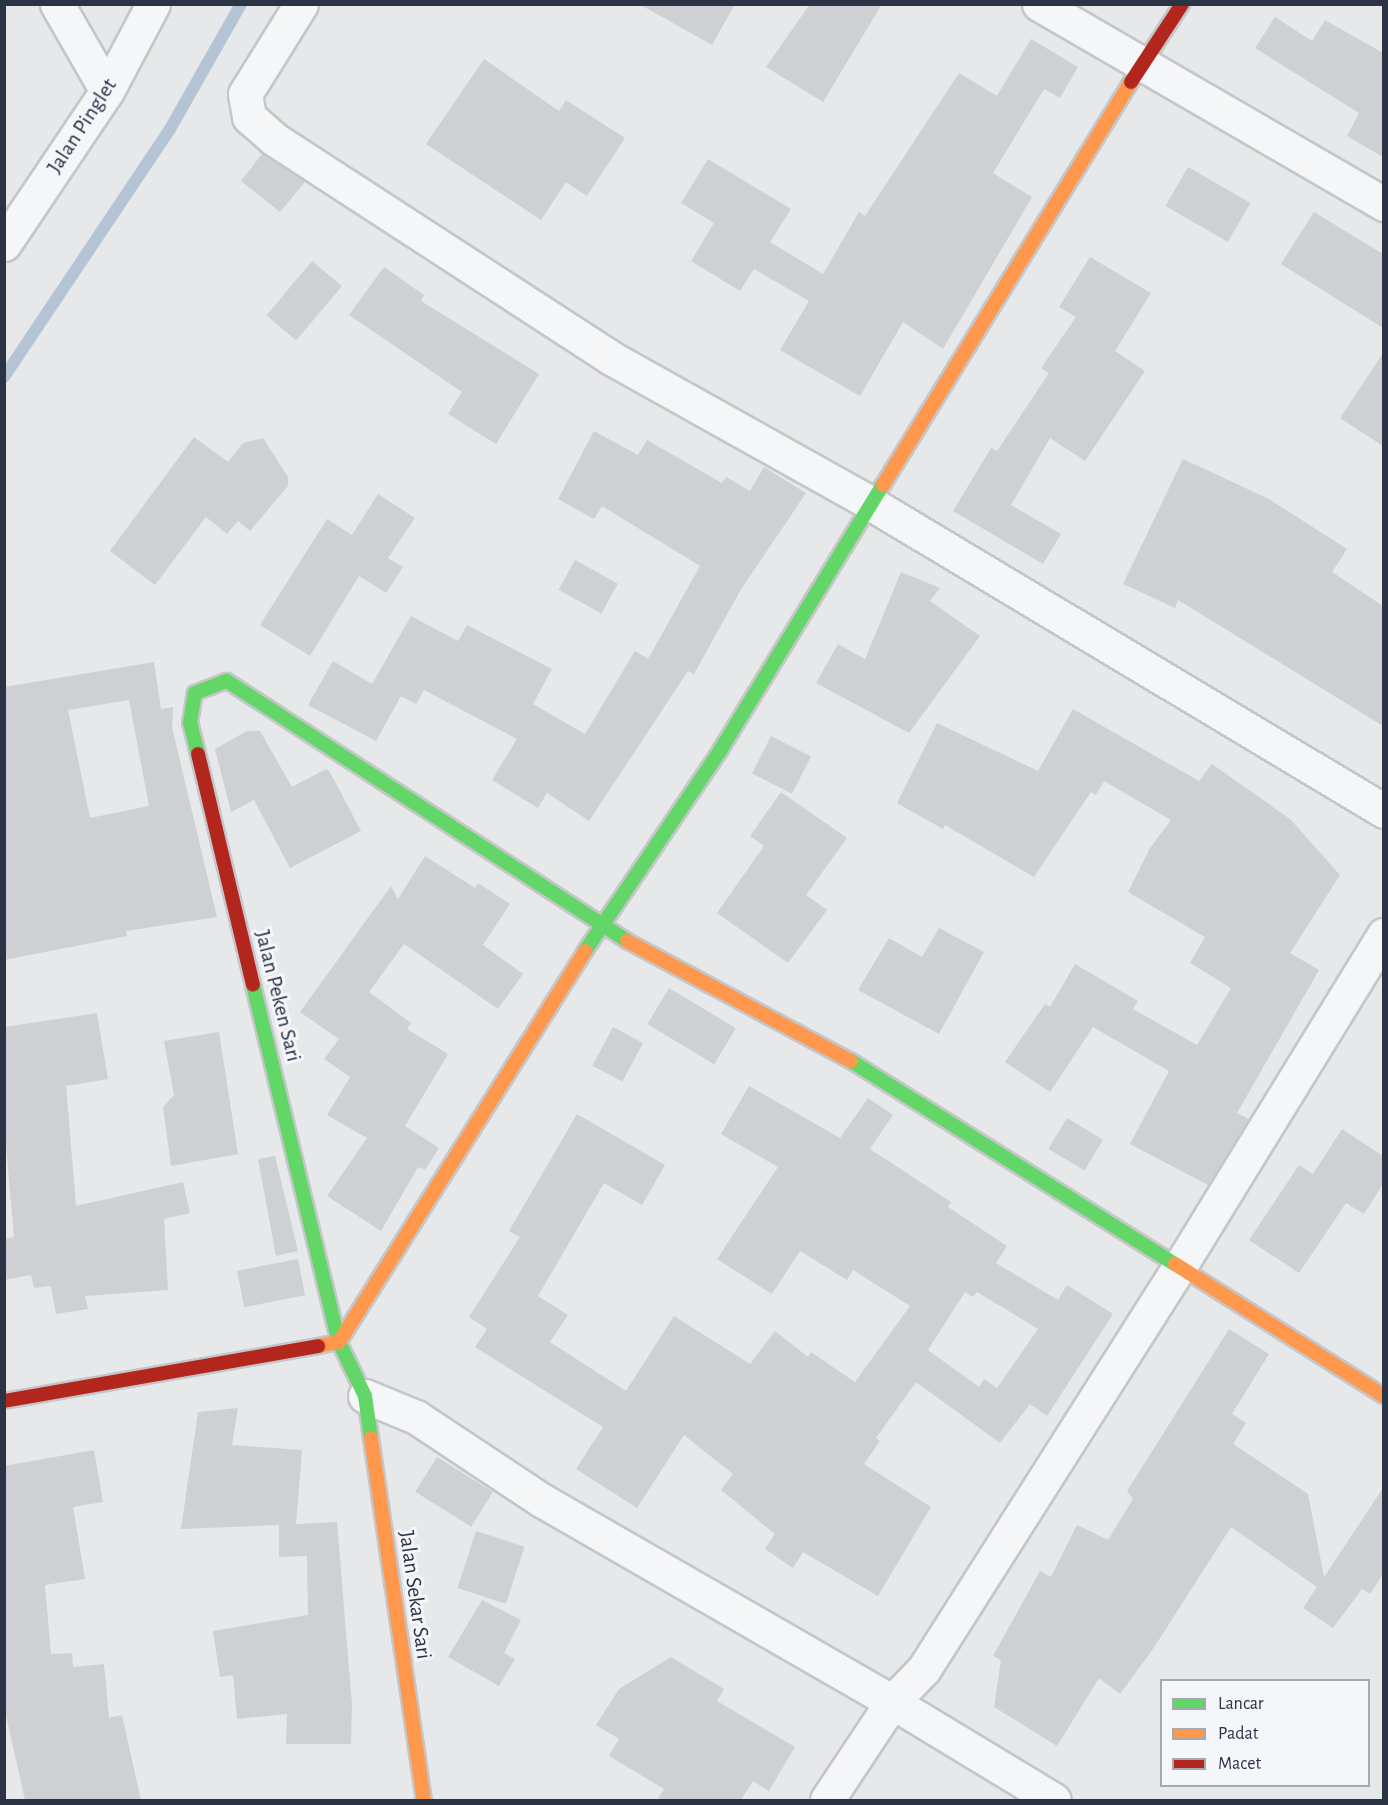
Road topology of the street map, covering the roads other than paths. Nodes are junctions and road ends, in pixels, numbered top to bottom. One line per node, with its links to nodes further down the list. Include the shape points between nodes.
1 (57, 4): 7 (street)
2 (153, 4): 7 (street, Jalan Pinglet)
3 (301, 4): 10 (street, via 248,84 243,102 254,123 611,358)
4 (1040, 4): 6 (street)
5 (1182, 4): 6 (street)
6 (1142, 63): 8 (street); 10 (street)
7 (107, 91): 9 (street, Jalan Pinglet)
8 (1383, 204)
9 (4, 244)
10 (870, 503): 11 (street); 12 (street, via 721,749)
11 (1383, 811)
12 (600, 927): 14 (street, via 854,1062); 15 (street); 15 (street, Jalan Peken Sari, via 227,681 195,693 190,723)
13 (1383, 935): 14 (street)
14 (1180, 1266): 17 (street); 19 (street, via 924,1669)
15 (339, 1342): 16 (street, Jalan Sekar Sari); 18 (street)
16 (365, 1396): 19 (street, via 416,1418 543,1501); 20 (street, Jalan Sekar Sari)
17 (1383, 1396)
18 (4, 1401)
19 (892, 1702): 21 (street); 22 (street)
20 (424, 1800)
21 (826, 1800)
22 (1053, 1800)

